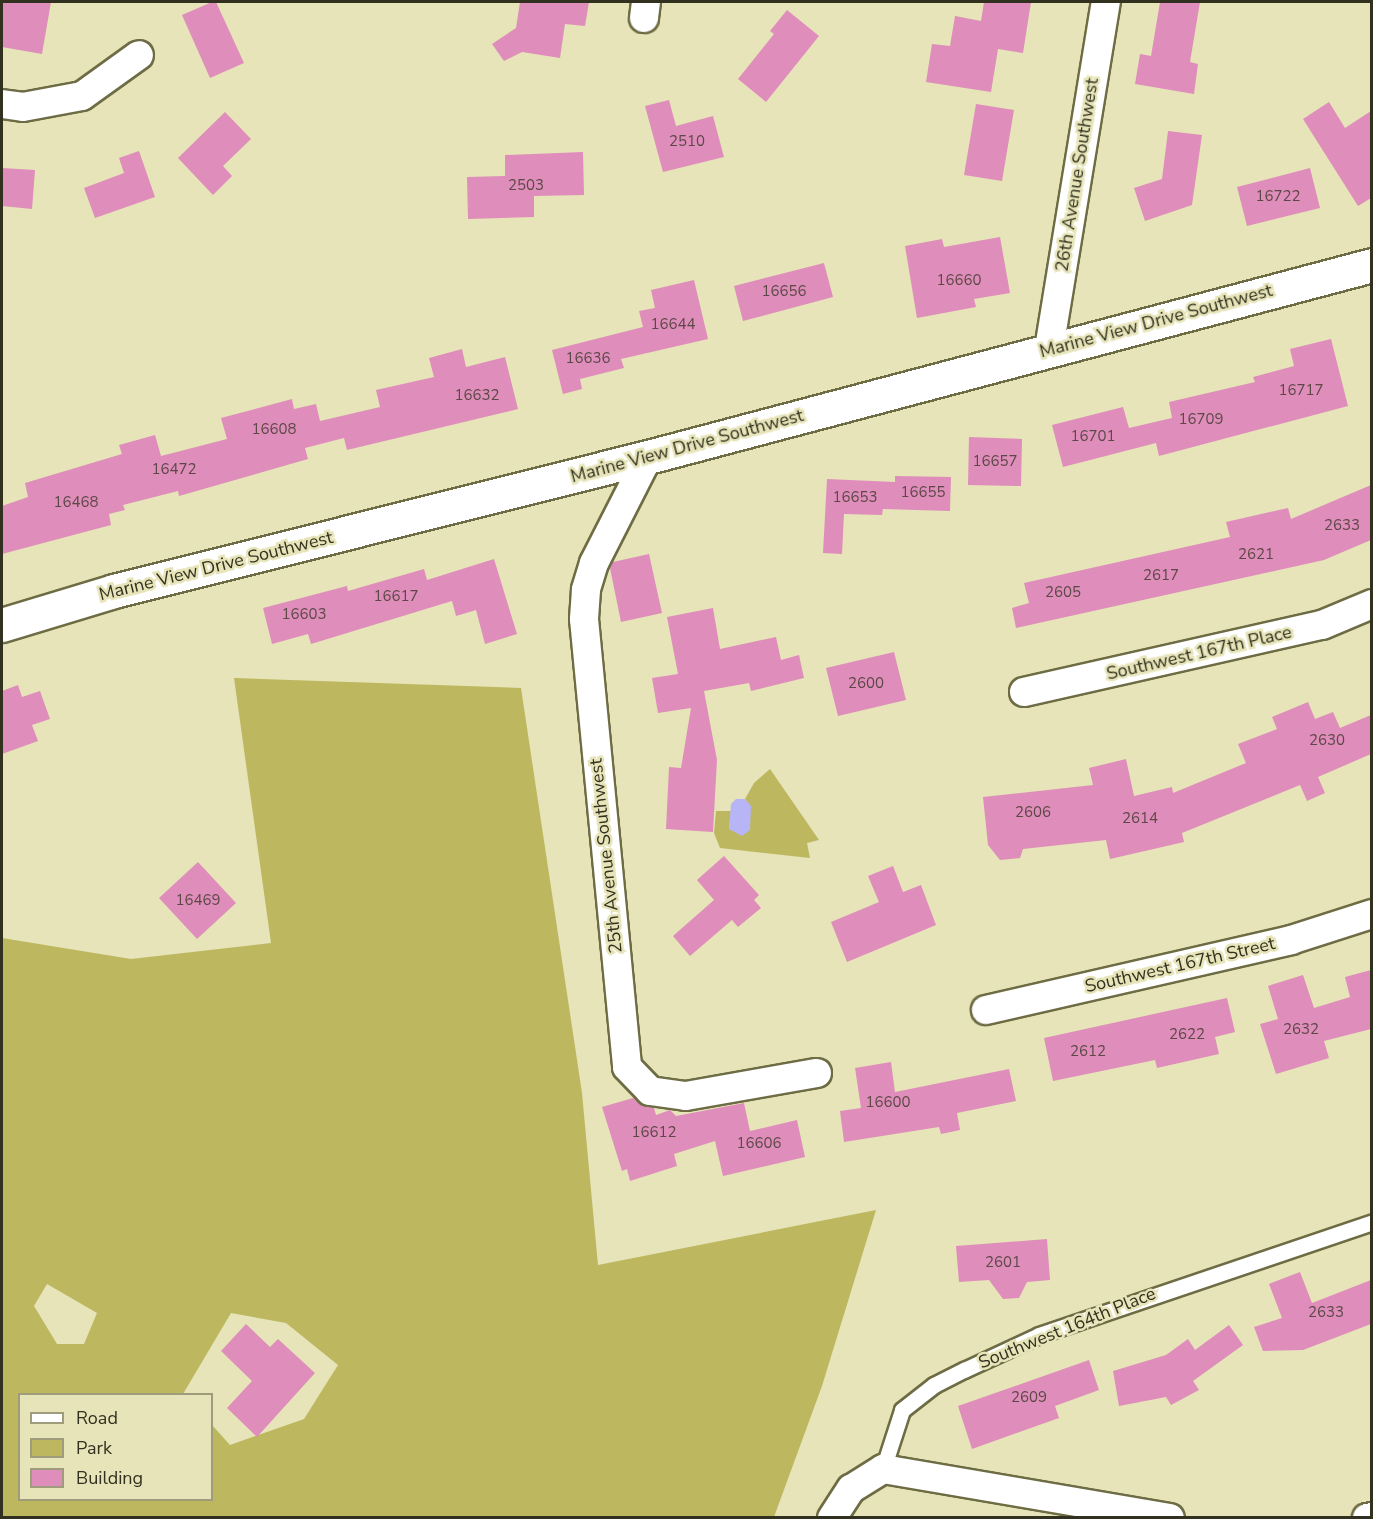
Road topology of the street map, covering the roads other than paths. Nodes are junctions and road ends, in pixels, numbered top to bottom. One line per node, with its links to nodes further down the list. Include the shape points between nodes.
1 (1106, 2): 5 (street, 26th Avenue Southwest)
2 (139, 55): 3 (street, via 82,96 22,107)
3 (2, 104)
4 (1371, 266): 5 (street, Marine View Drive Southwest)
5 (1049, 349): 6 (street, Marine View Drive Southwest)
6 (648, 457): 8 (street, Marine View Drive Southwest, via 114,591); 12 (street, 25th Avenue Southwest, via 594,563 586,590 584,619 627,1067 650,1090 686,1096)
7 (1371, 604): 9 (street, Southwest 167th Place, via 1322,625)
8 (2, 625)
9 (1024, 693)
10 (1371, 914): 11 (street, Southwest 167th Street, via 1291,940)
11 (986, 1010)
12 (817, 1073)
13 (1371, 1222): 14 (lane, Southwest 164th Place, via 1082,1320 934,1385 902,1410)
14 (883, 1469): 15 (street, via 851,1489); 16 (street)
15 (832, 1518)
16 (1170, 1518)

